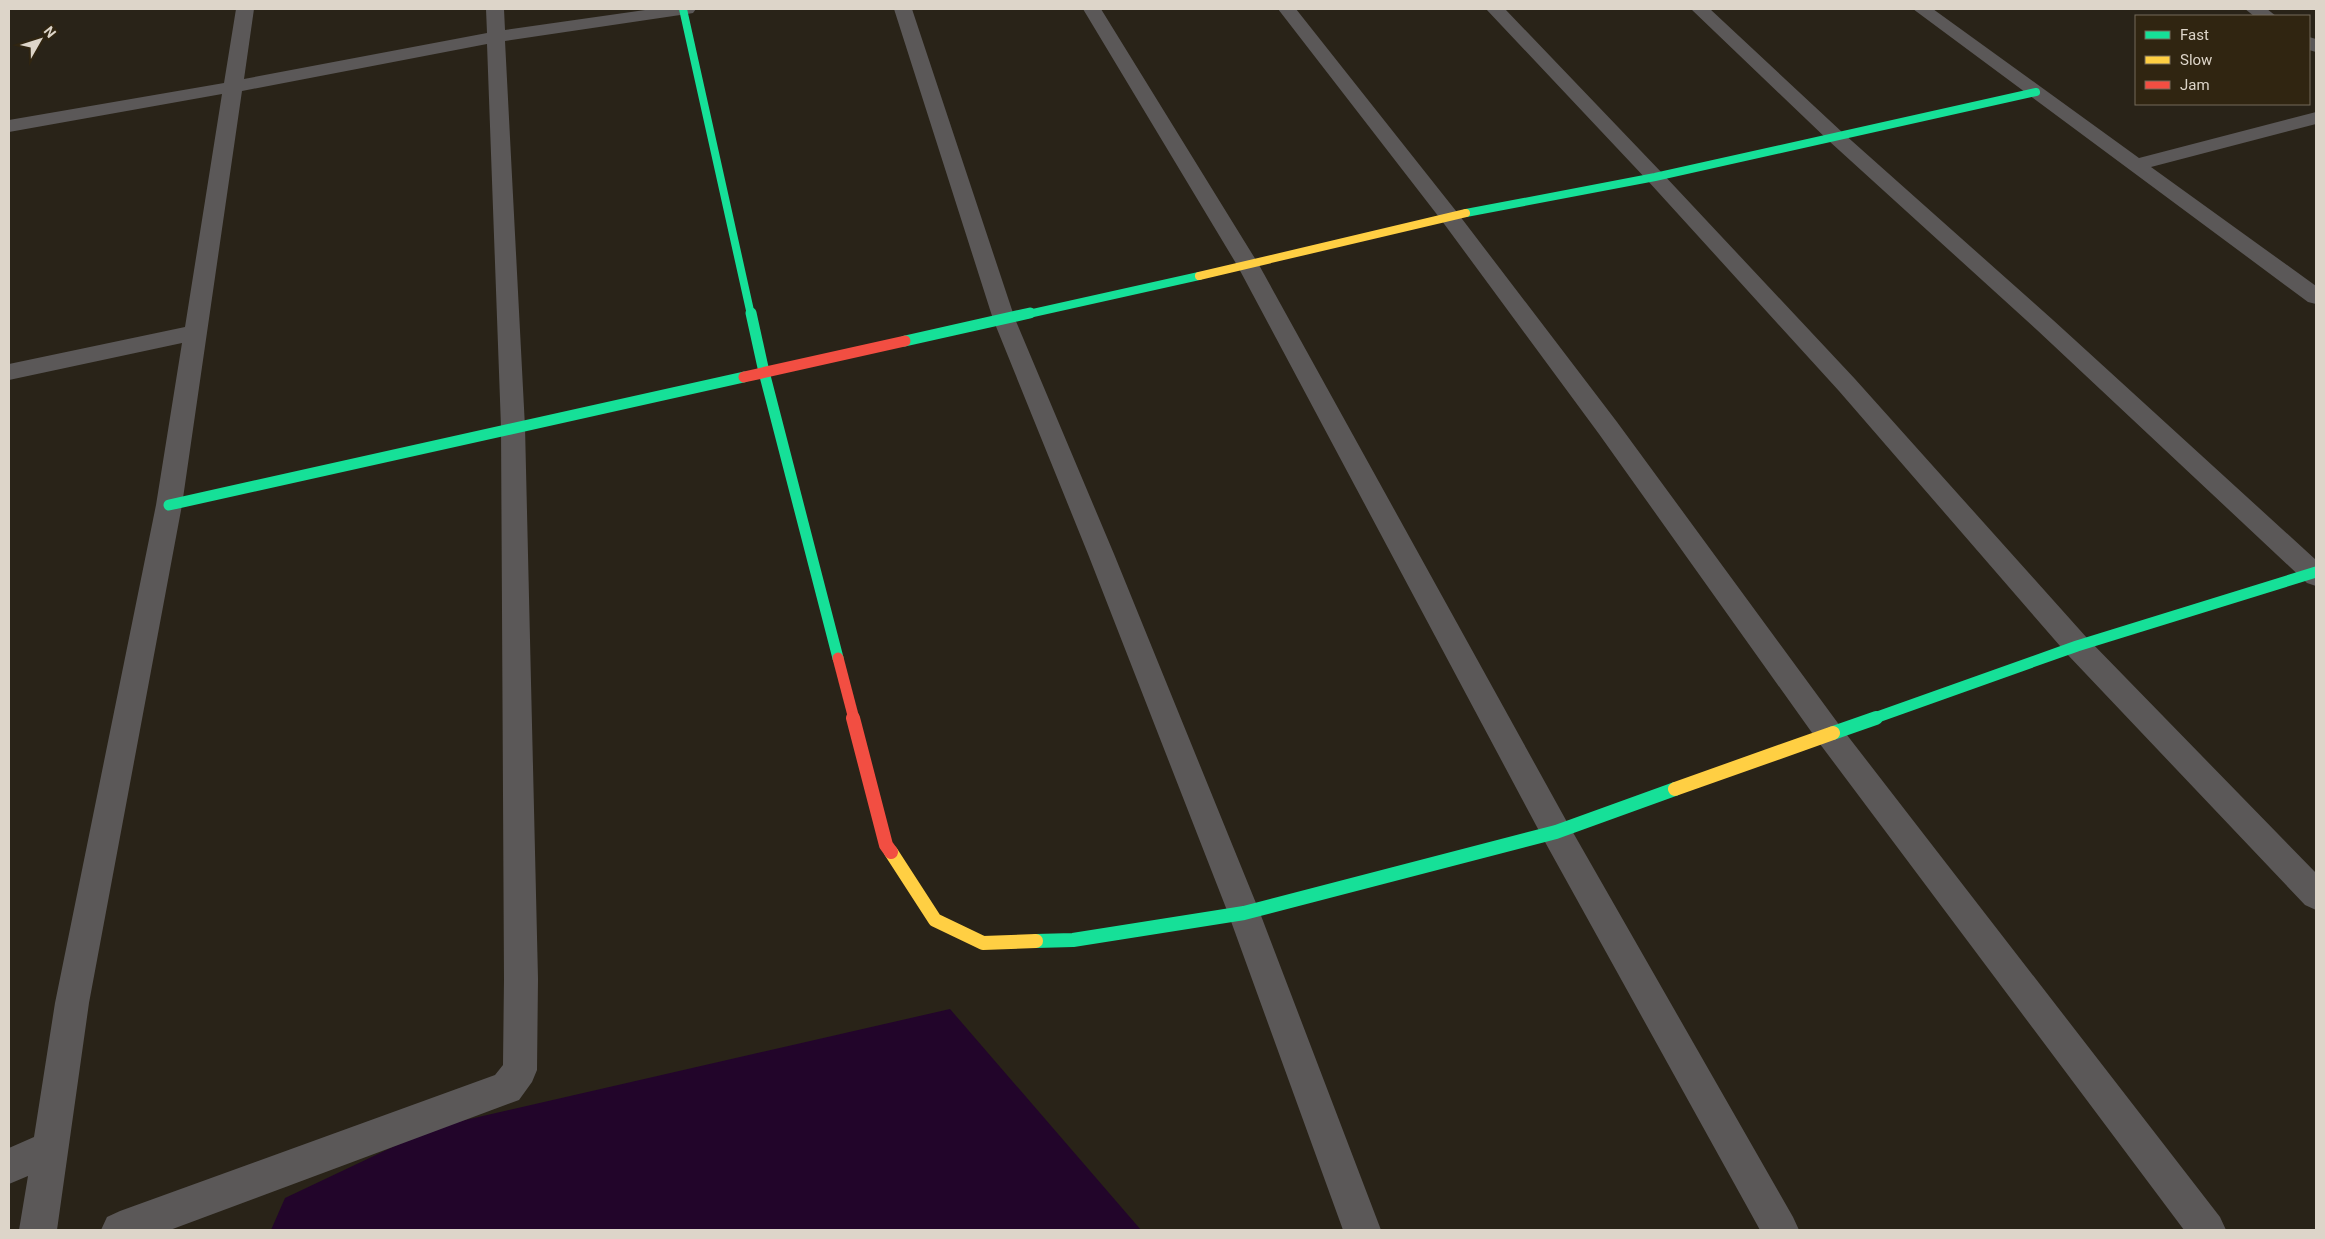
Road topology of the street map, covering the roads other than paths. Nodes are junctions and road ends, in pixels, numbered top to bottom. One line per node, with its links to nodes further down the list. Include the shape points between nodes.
1 (245, 9): 13 (street)
2 (254, 9): 13 (street)
3 (495, 9): 12 (street)
4 (683, 9): 5 (street); 12 (street); 26 (street)
5 (687, 9)
6 (904, 9): 23 (street)
7 (1092, 9): 21 (street)
8 (1287, 9): 20 (street)
9 (1495, 9): 19 (street)
10 (1700, 9): 17 (street)
11 (1922, 9): 14 (street)
12 (495, 37): 13 (street); 27 (street)
13 (232, 87): 16 (street); 24 (street)
14 (2036, 92): 17 (street); 18 (street)
15 (2316, 118): 18 (street)
16 (9, 126)
17 (1836, 137): 19 (street); 29 (street)
18 (2135, 165): 22 (street)
19 (1655, 177): 20 (street); 30 (street, via 1847,385)
20 (1449, 216): 21 (street); 31 (street, via 1608,428)
21 (1248, 265): 23 (street); 32 (street)
22 (2316, 297)
23 (1004, 319): 26 (street); 34 (street)
24 (196, 332): 25 (street); 28 (street)
25 (9, 372)
26 (764, 372): 27 (street); 34 (street, via 886,845 935,920 983,943 1073,940)
27 (513, 427): 28 (street); 38 (street, via 520,1070 507,1088)
28 (169, 505): 35 (street, via 72,1003)
29 (2315, 574): 30 (street)
30 (2076, 646): 31 (street); 33 (street)
31 (1830, 735): 32 (street); 41 (street)
32 (1556, 832): 34 (street); 40 (street)
33 (2316, 895)
34 (1244, 913): 39 (street)
35 (49, 1149): 36 (street); 37 (street)
36 (9, 1166)
37 (38, 1230)
38 (120, 1230)
39 (1362, 1230)
40 (1780, 1230)
41 (2207, 1230)

